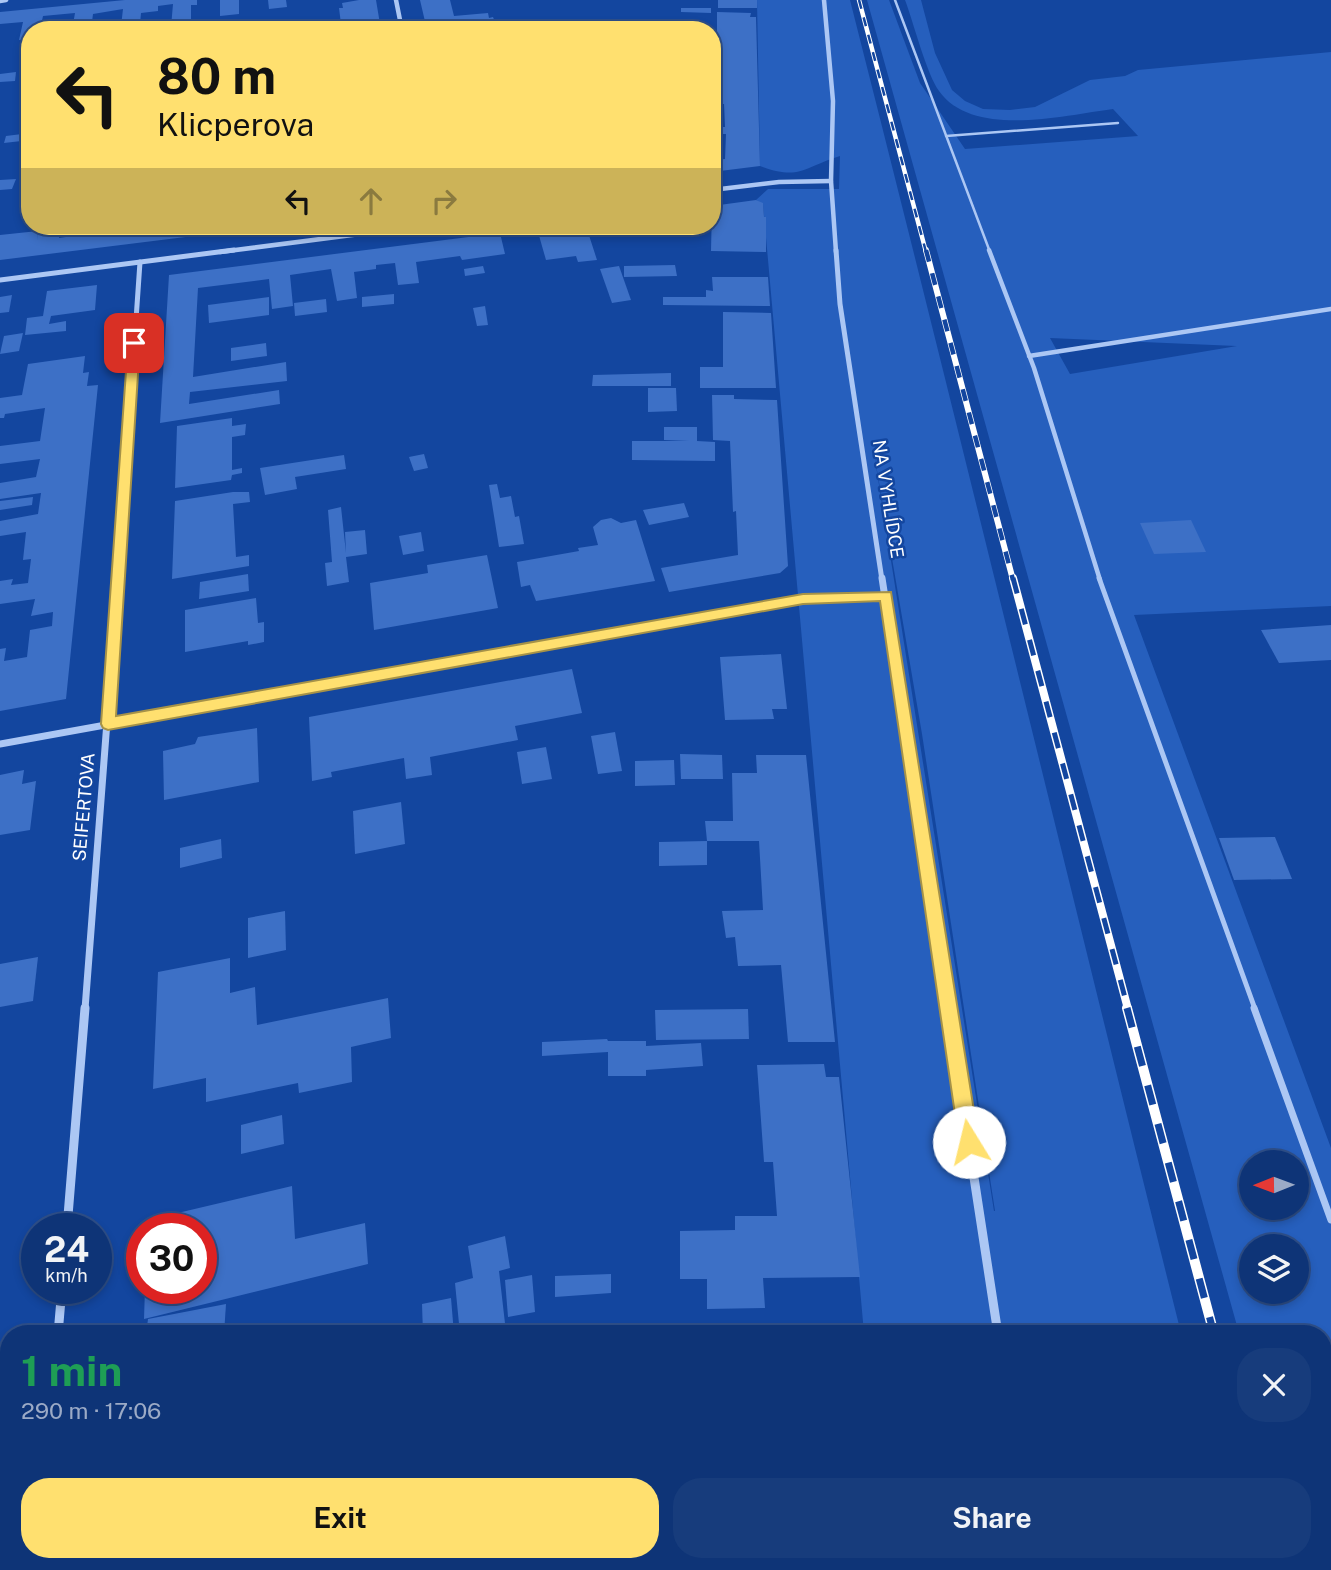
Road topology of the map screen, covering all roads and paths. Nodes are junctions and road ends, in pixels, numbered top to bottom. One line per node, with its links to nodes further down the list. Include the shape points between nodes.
1 (6, 0): 5 (street)
2 (396, 0): 6 (street)
3 (824, 0): 9 (street, NA VYHLÍDCE, via 833,102)
4 (895, 0): 8 (lane)
5 (0, 1)
6 (400, 21)
7 (1118, 123): 8 (lane)
8 (946, 136): 15 (lane)
9 (831, 181): 10 (street); 16 (street, NA VYHLÍDCE, via 840,304)
10 (721, 189)
11 (352, 235): 12 (street)
12 (140, 262): 13 (street); 17 (street, SEIFERTOVA)
13 (0, 279)
14 (1331, 309): 15 (lane)
15 (1029, 356): 20 (lane, via 1105,596)
16 (886, 596): 17 (street, via 803,599); 23 (street, NA VYHLÍDCE)
17 (108, 724): 18 (street); 19 (street, SEIFERTOVA)
18 (0, 744)
19 (68, 1213)
20 (1331, 1220)
21 (61, 1304): 22 (street)
22 (59, 1325)
23 (997, 1325)

